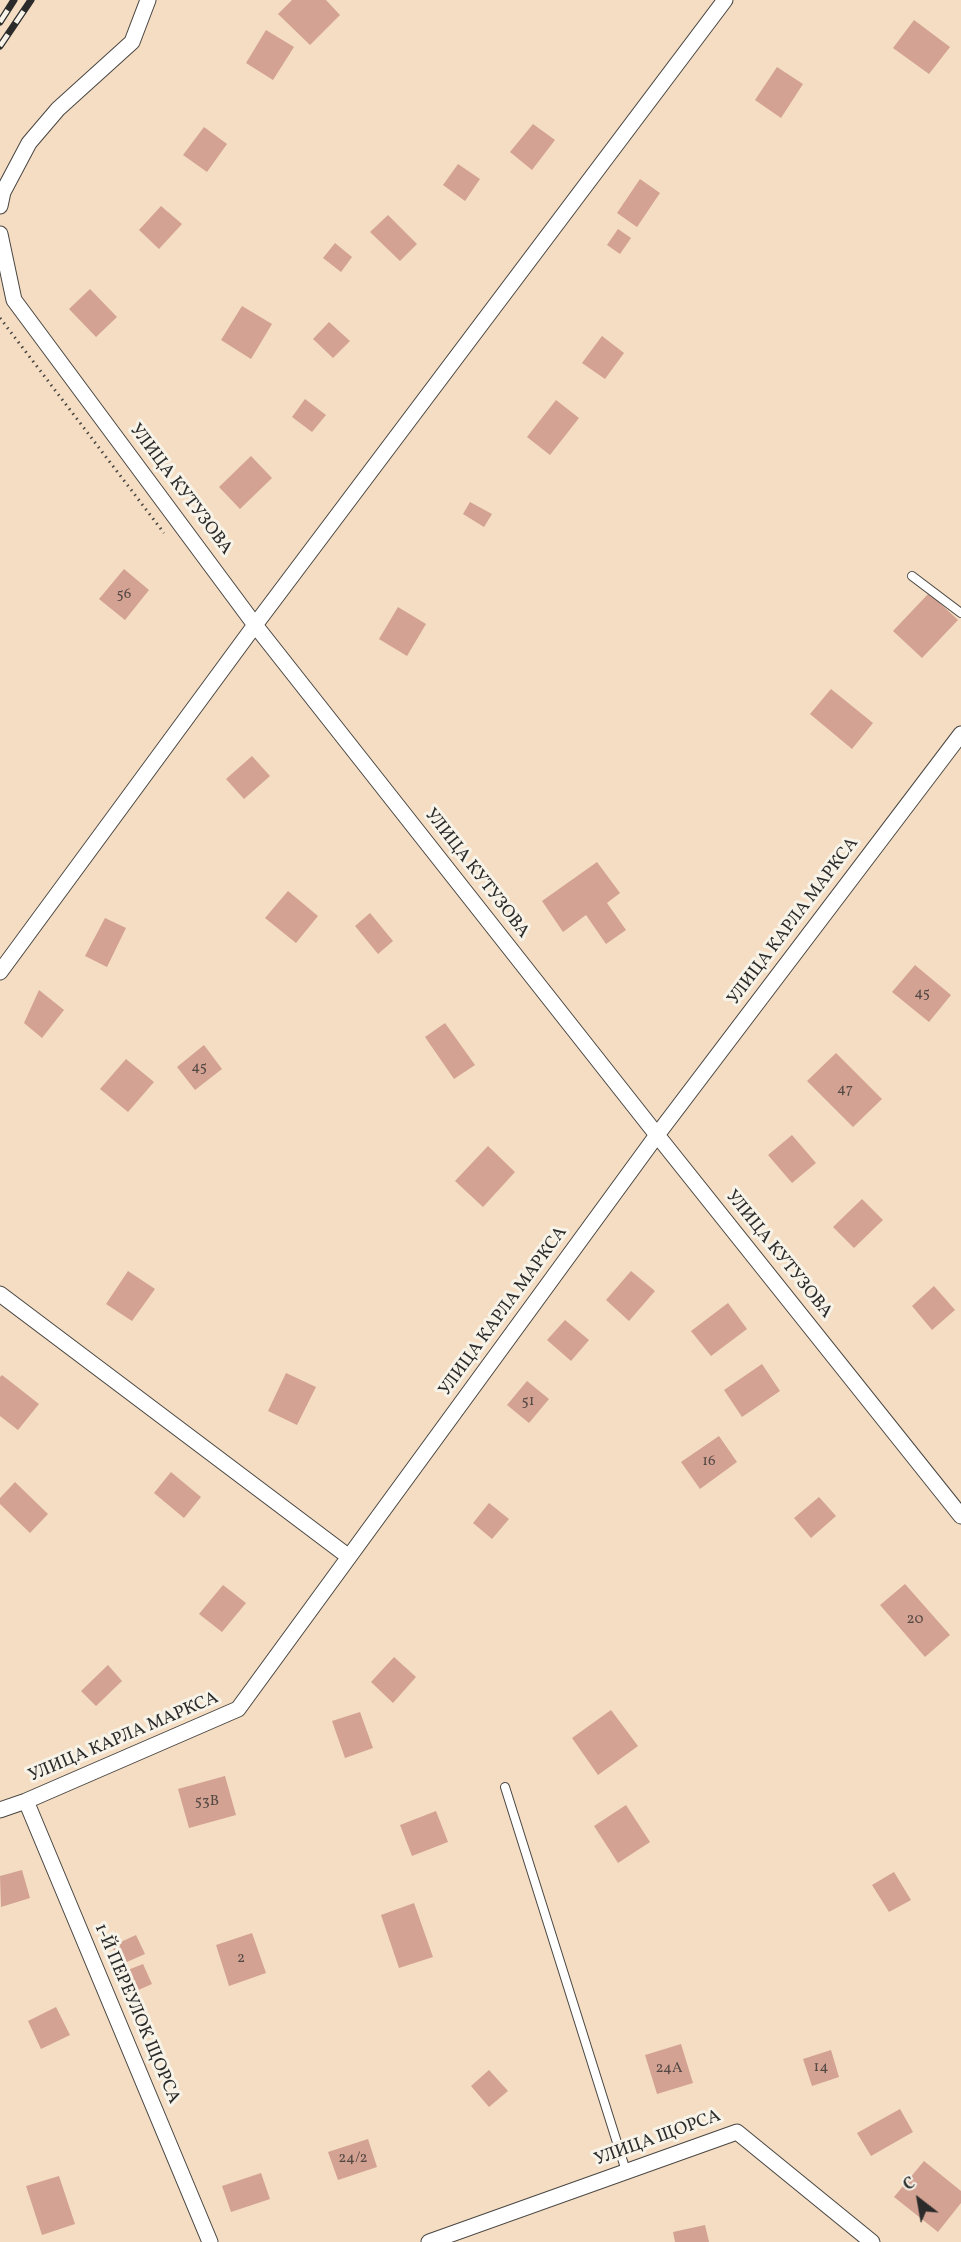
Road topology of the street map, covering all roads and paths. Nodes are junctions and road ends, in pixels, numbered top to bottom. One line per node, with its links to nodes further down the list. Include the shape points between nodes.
1 (148, 0): 3 (street, via 132,42 58,109 29,143 3,192)
2 (725, 0): 9 (street)
3 (0, 206)
4 (0, 234): 9 (street, УЛИЦА КУТУЗОВА, via 15,300)
5 (0, 318): 6 (path)
6 (166, 535)
7 (912, 576): 8 (lane)
8 (961, 613)
9 (255, 625): 11 (street); 12 (street, УЛИЦА КУТУЗОВА)
10 (961, 734): 12 (street, УЛИЦА КАРЛА МАРКСА)
11 (0, 972)
12 (657, 1135): 14 (street, УЛИЦА КУТУЗОВА); 15 (street, УЛИЦА КАРЛА МАРКСА)
13 (0, 1294): 15 (street)
14 (961, 1516)
15 (349, 1557): 17 (street, УЛИЦА КАРЛА МАРКСА, via 238,1710)
16 (505, 1787): 19 (lane)
17 (26, 1801): 18 (street, УЛИЦА КАРЛА МАРКСА); 20 (street, 1-Й ПЕРЕУЛОК ЩОРСА)
18 (0, 1810)
19 (626, 2171): 21 (street, УЛИЦА ЩОРСА); 22 (street, УЛИЦА ЩОРСА, via 737,2132)
20 (210, 2242)
21 (429, 2242)
22 (872, 2242)

